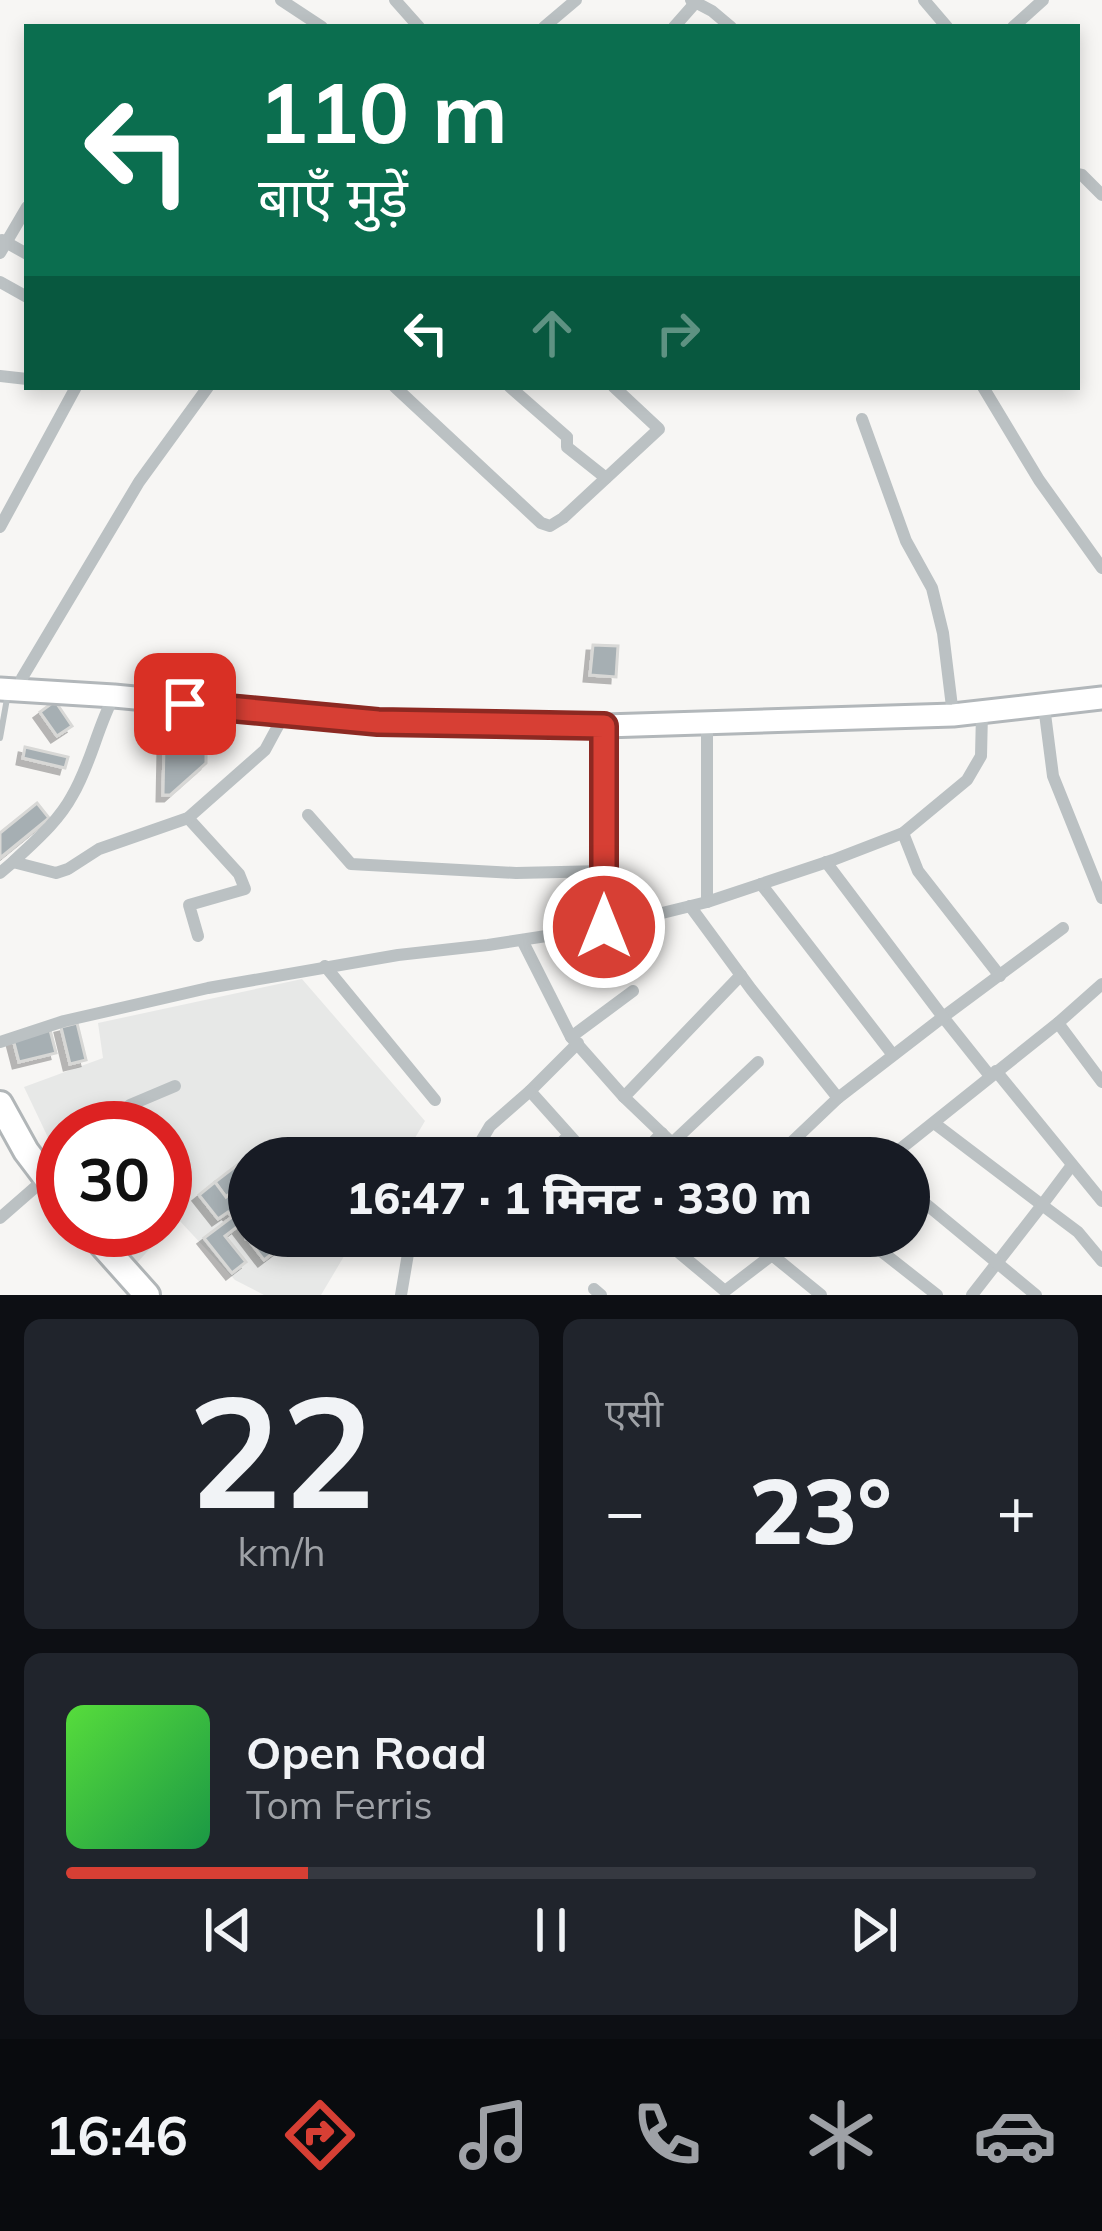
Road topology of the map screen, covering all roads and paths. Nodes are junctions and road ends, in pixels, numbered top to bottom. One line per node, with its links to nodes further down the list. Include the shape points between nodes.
1 (281, 0): 7 (street)
2 (395, 0): 8 (street)
3 (576, 0): 9 (street)
4 (924, 0): 11 (street)
5 (693, 1): 10 (street)
6 (1038, 2): 12 (street)
7 (317, 24)
8 (416, 24)
9 (548, 24)
10 (727, 24)
11 (944, 24)
12 (1016, 24)
13 (1080, 175): 14 (street)
14 (1102, 195)
15 (24, 211): 16 (street)
16 (2, 244)
17 (74, 390): 25 (street)
18 (206, 390): 27 (street)
19 (397, 390): 24 (street, via 541,523 563,518)
20 (513, 390): 24 (street)
21 (617, 390): 24 (street, via 659,429)
22 (985, 390): 26 (street)
23 (862, 419): 32 (street, via 932,588)
24 (606, 478)
25 (0, 527)
26 (1102, 568)
27 (10, 685): 29 (main road); 32 (main road, via 479,714); 37 (lane)
28 (1102, 688): 32 (main road)
29 (114, 696): 33 (main road); 41 (street, via 71,799)
30 (1102, 698): 31 (main road)
31 (1044, 706): 34 (main road); 46 (street, via 1053,776)
32 (952, 710): 34 (main road); 35 (main road)
33 (285, 713): 36 (main road); 39 (street, via 265,750)
34 (982, 713): 40 (street, via 976,768)
35 (707, 724): 36 (main road); 47 (street)
36 (604, 726): 43 (street)
37 (0, 738)
38 (308, 815): 43 (street, via 351,864)
39 (188, 818): 41 (street, via 56,873); 51 (street, via 245,889 190,904)
40 (903, 833): 42 (street); 55 (street, via 918,872)
41 (14, 862): 44 (street)
42 (826, 862): 45 (street); 58 (street)
43 (605, 871): 49 (street)
44 (0, 873)
45 (761, 884): 47 (street); 62 (street)
46 (1102, 898)
47 (707, 902): 48 (street)
48 (690, 906): 49 (street); 54 (street)
49 (604, 927): 52 (street)
50 (1063, 928): 55 (street)
51 (198, 936)
52 (522, 940): 53 (street); 60 (street)
53 (325, 967): 61 (street, via 64,1021); 70 (street)
54 (741, 976): 68 (street); 69 (street)
55 (1000, 976): 58 (street)
56 (1102, 984): 59 (street)
57 (633, 991): 60 (street)
58 (943, 1017): 62 (street); 64 (street)
59 (1058, 1024): 64 (street); 65 (street)
60 (574, 1040): 67 (street); 68 (street)
61 (0, 1042)
62 (893, 1055): 69 (street)
63 (758, 1062): 77 (street)
64 (993, 1074): 73 (street); 81 (street)
65 (1102, 1082)
66 (175, 1086): 71 (street)
67 (530, 1091): 74 (street); 75 (street)
68 (624, 1097): 76 (street)
69 (838, 1098): 78 (street)
70 (436, 1100)
71 (139, 1101)
72 (0, 1104): 80 (highway)
73 (934, 1123): 79 (street); 84 (street)
74 (569, 1135)
75 (483, 1137)
76 (666, 1137)
77 (668, 1137)
78 (798, 1137)
79 (916, 1137)
80 (36, 1148)
81 (1072, 1165): 83 (street); 84 (street)
82 (36, 1186): 86 (street)
83 (1102, 1201)
84 (1042, 1205): 93 (street); 94 (street)
85 (930, 1208): 94 (street)
86 (0, 1218)
87 (110, 1257): 95 (highway)
88 (407, 1257): 97 (street)
89 (683, 1257): 96 (street)
90 (770, 1257): 96 (street)
91 (781, 1257): 98 (street)
92 (889, 1257): 99 (street)
93 (1102, 1261)
94 (997, 1264): 100 (street); 101 (street)
95 (137, 1291)
96 (723, 1293)
97 (401, 1295)
98 (821, 1295)
99 (937, 1295)
100 (972, 1295)
101 (1036, 1295)

